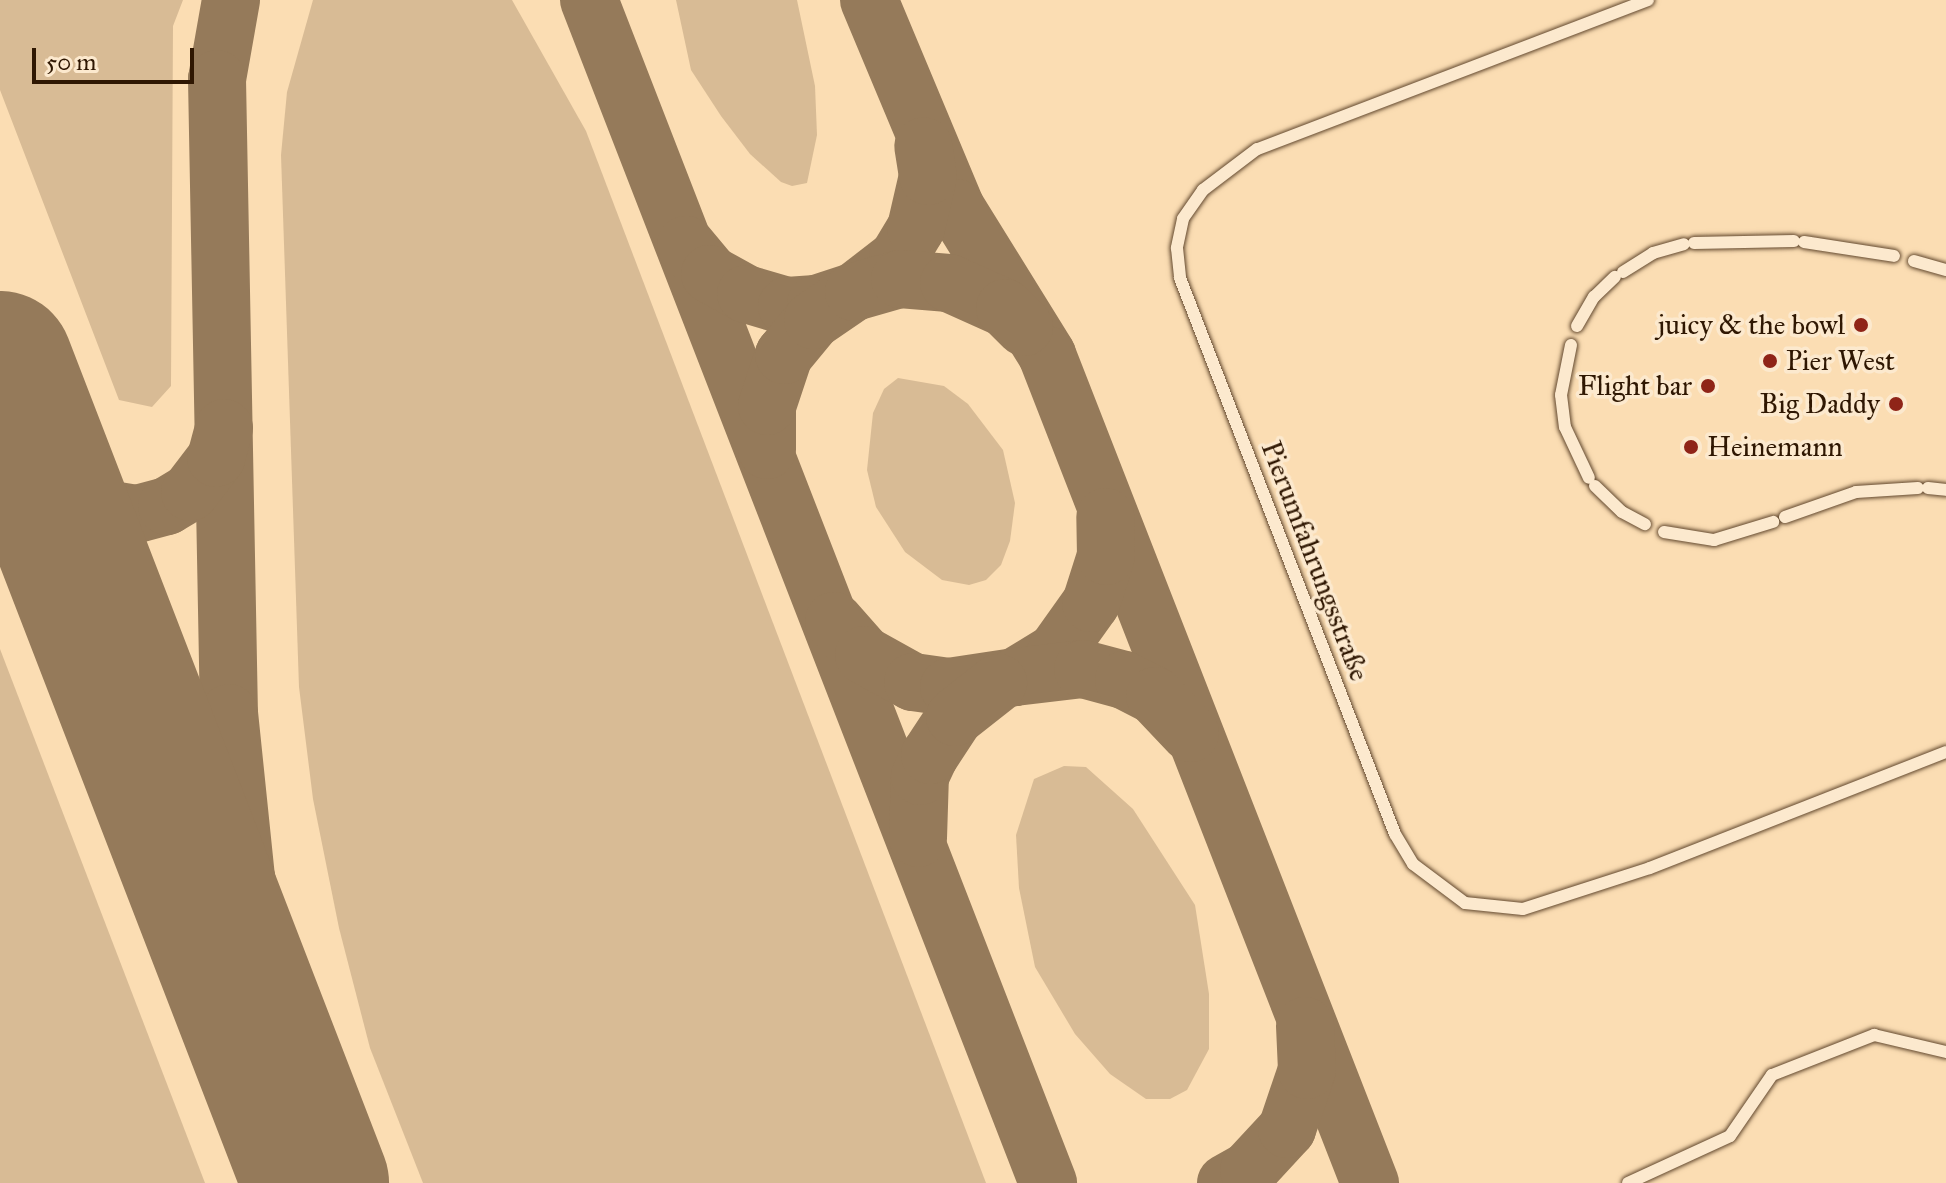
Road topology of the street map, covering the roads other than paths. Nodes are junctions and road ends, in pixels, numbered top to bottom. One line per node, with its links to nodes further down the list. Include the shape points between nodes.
1 (1648, 0): 10 (lane, Pierumfahrungsstraße, via 1257,149 1203,190 1183,219 1177,248 1180,278 1395,834 1413,864 1465,903 1523,909 1650,868)
2 (1894, 256): 5 (lane, via 1799,241 1689,244 1653,253 1619,274 1594,297)
3 (1914, 261): 4 (lane)
4 (1946, 270)
5 (1577, 326)
6 (1571, 345): 8 (lane, via 1561,395 1565,427 1592,482 1622,512)
7 (1946, 490): 9 (lane, via 1856,492 1714,540)
8 (1645, 524)
9 (1664, 532)
10 (1946, 752)
11 (1946, 1052): 12 (lane, via 1874,1035 1772,1075 1730,1136)
12 (1628, 1183)

